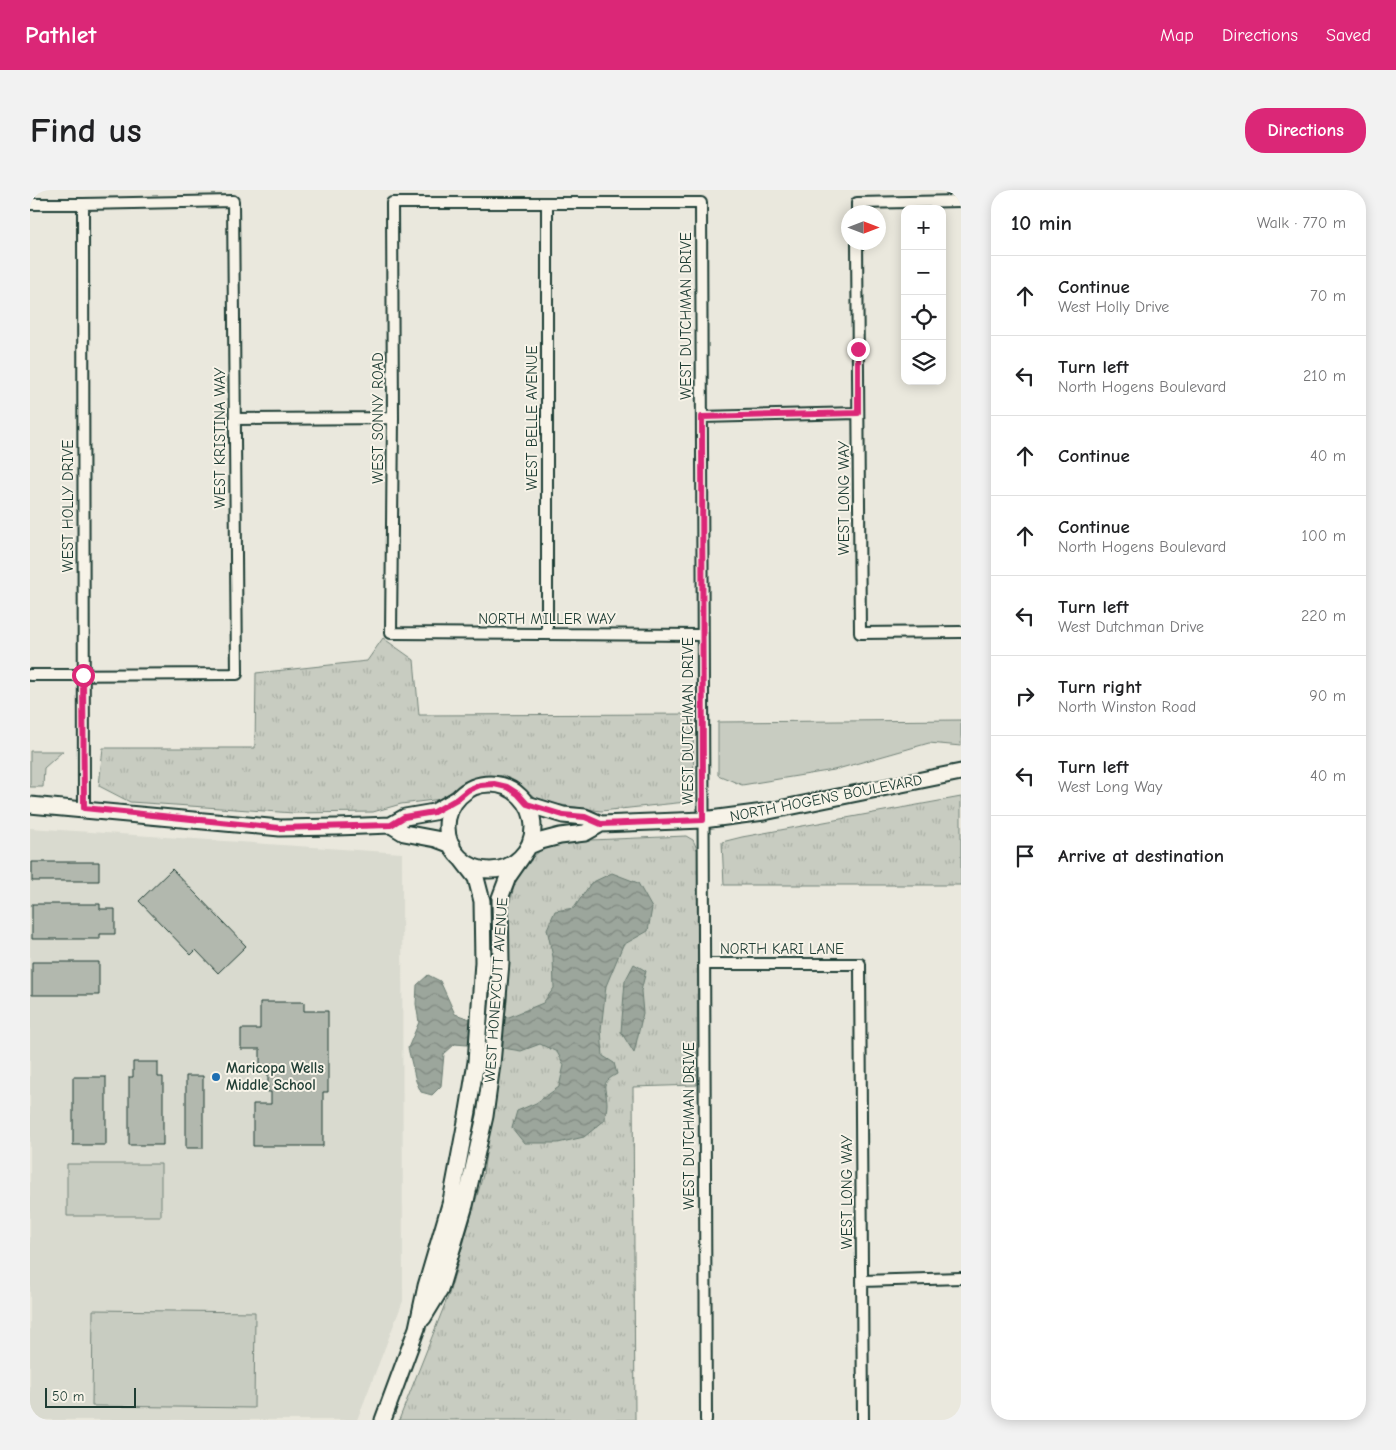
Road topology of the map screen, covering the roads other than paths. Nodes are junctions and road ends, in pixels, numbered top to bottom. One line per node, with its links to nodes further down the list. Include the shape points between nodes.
1 (961, 202): 5 (street)
2 (548, 203): 8 (street, WEST DUTCHMAN DRIVE, via 701,203); 9 (street, WEST SONNY ROAD, via 392,203); 13 (street, WEST BELLE AVENUE)
3 (30, 204): 4 (street)
4 (83, 204): 10 (street, WEST KRISTINA WAY, via 233,201); 16 (street, WEST HOLLY DRIVE)
5 (886, 206)
6 (857, 250): 7 (street, WEST LONG WAY)
7 (858, 413): 8 (street); 11 (street, WEST LONG WAY, via 860,633)
8 (702, 417): 14 (street, WEST DUTCHMAN DRIVE)
9 (393, 418): 10 (street); 12 (street, WEST SONNY ROAD)
10 (235, 419): 16 (street, WEST KRISTINA WAY, via 237,674)
11 (961, 632)
12 (391, 633): 13 (street, NORTH MILLER WAY)
13 (548, 634): 14 (street, NORTH MILLER WAY)
14 (702, 635): 22 (street, WEST DUTCHMAN DRIVE)
15 (30, 675): 16 (street)
16 (83, 675): 21 (street, WEST HOLLY DRIVE)
17 (961, 772): 22 (street, NORTH HOGENS BOULEVARD, via 764,812)
18 (457, 799): 20 (street, via 480,785 494,784 507,787); 24 (street, via 434,812 404,817); 25 (street, via 448,821)
19 (30, 804): 21 (street)
20 (527, 804): 23 (street, NORTH HOGENS BOULEVARD, via 563,815 585,817); 26 (street, via 533,832)
21 (84, 808): 24 (street, via 280,828)
22 (703, 820): 23 (street, NORTH HOGENS BOULEVARD); 28 (street, WEST DUTCHMAN DRIVE)
23 (601, 824): 26 (street, NORTH HOGENS BOULEVARD, via 585,833 541,841)
24 (391, 825): 25 (street, via 404,833)
25 (452, 845): 27 (street)
26 (526, 850): 27 (street, via 501,869 487,870); 32 (street, WEST HONEYCUTT AVENUE, via 508,877 500,898 501,963 492,1064 485,1116 465,1205 440,1290)
27 (462, 860): 32 (street, WEST HONEYCUTT AVENUE, via 476,878 482,901 483,962 476,1062 451,1201)
28 (704, 964): 29 (street, NORTH KARI LANE); 34 (street, WEST DUTCHMAN DRIVE)
29 (860, 964): 31 (street, WEST LONG WAY)
30 (961, 1278): 31 (street)
31 (862, 1281): 35 (street, WEST LONG WAY)
32 (417, 1328): 33 (street, WEST HONEYCUTT AVENUE)
33 (383, 1420)
34 (706, 1420)
35 (863, 1420)

